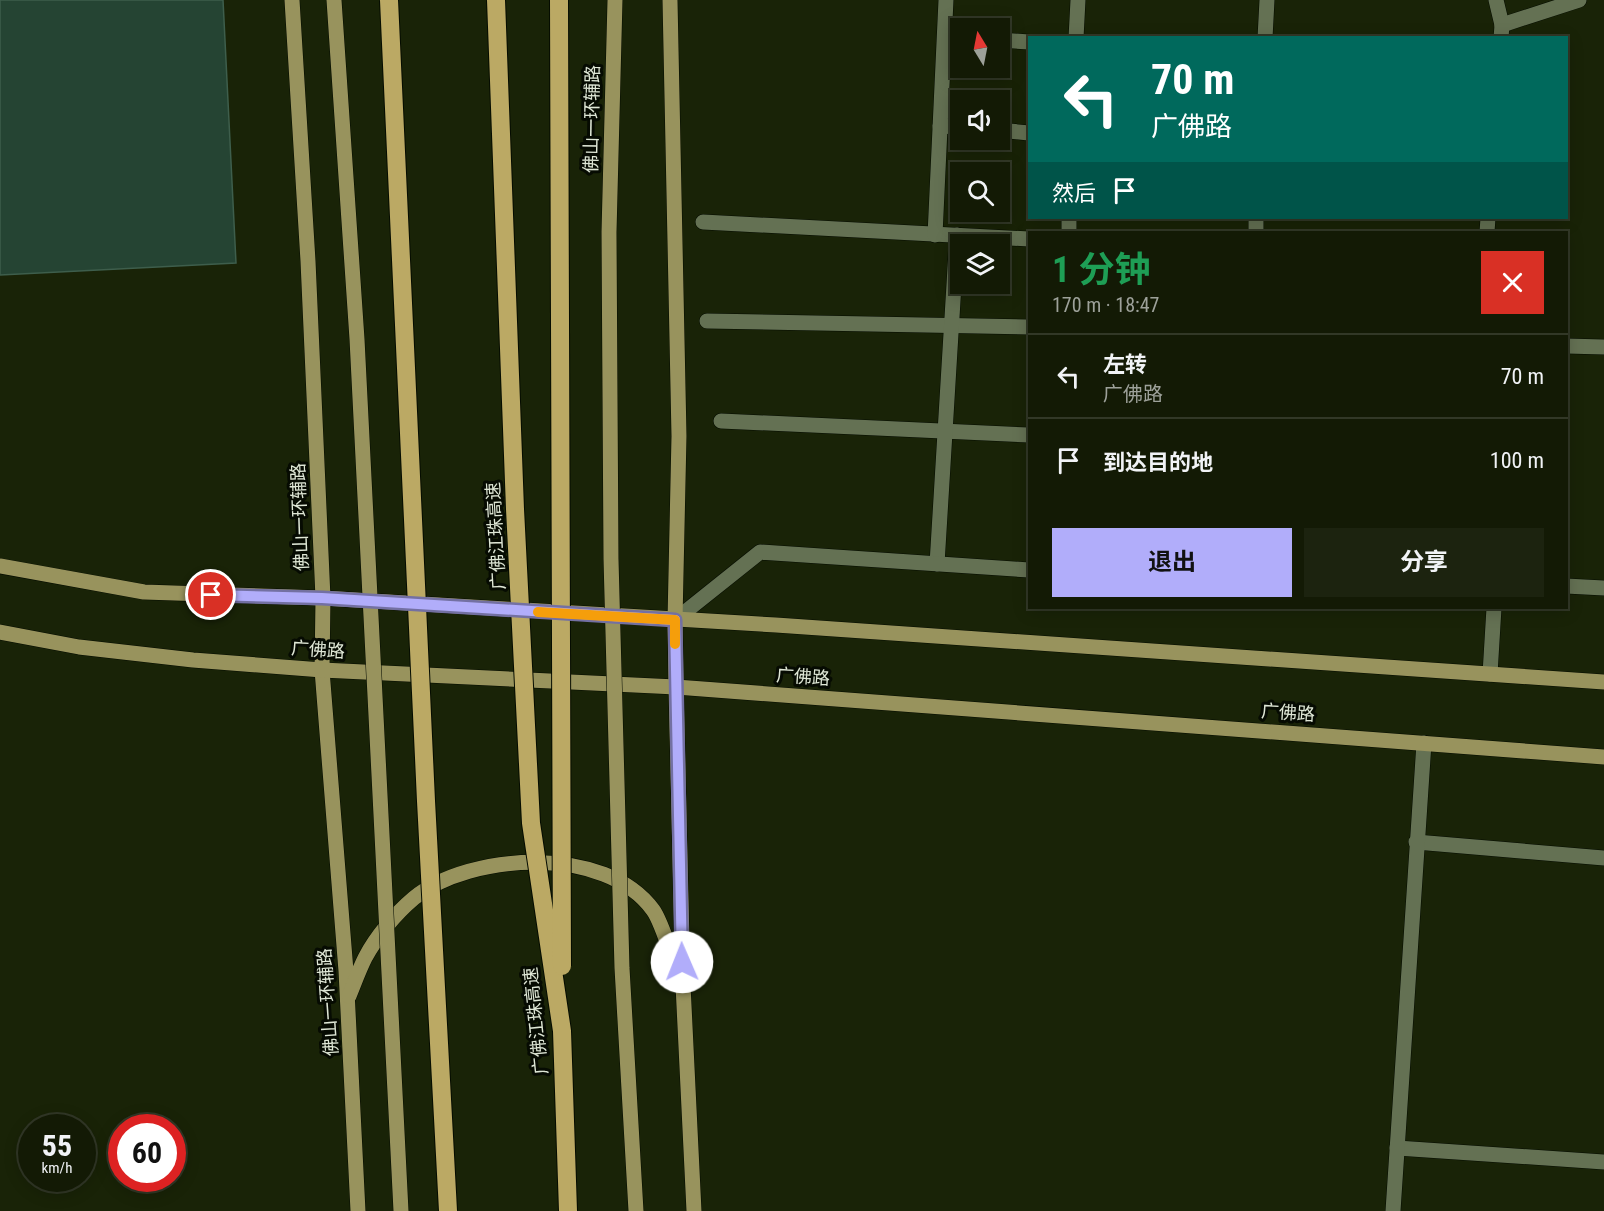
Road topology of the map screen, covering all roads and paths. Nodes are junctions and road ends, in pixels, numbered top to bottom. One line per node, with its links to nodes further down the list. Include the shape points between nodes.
1 (292, 0): 43 (main road, 佛山一环辅路)
2 (334, 0): 61 (main road, bridge, via 357,339)
3 (389, 0): 62 (highway, bridge)
4 (496, 0): 57 (highway, 广佛江珠高速, bridge, via 531,823)
5 (559, 0): 57 (highway, bridge)
6 (615, 0): 64 (main road, 佛山一环辅路, bridge, via 609,232 611,559 622,968)
7 (670, 0): 45 (main road, via 679,436)
8 (946, 0): 13 (street)
9 (1078, 0): 15 (street)
10 (1267, 0): 16 (street)
11 (1496, 0): 14 (street)
12 (1579, 0): 14 (street)
13 (950, 24)
14 (1502, 31)
15 (1076, 36)
16 (1265, 36)
17 (1010, 41): 18 (street)
18 (1028, 42)
19 (950, 51): 20 (street)
20 (940, 126): 21 (street); 25 (street)
21 (950, 126)
22 (1010, 131): 23 (street)
23 (1028, 133)
24 (704, 222): 25 (street)
25 (935, 235): 26 (street)
26 (950, 236)
27 (1010, 237): 28 (street)
28 (1028, 238)
29 (954, 294): 31 (street)
30 (707, 321): 31 (street)
31 (952, 326): 32 (street); 36 (street)
32 (1028, 327)
33 (1568, 346): 34 (street)
34 (1604, 347)
35 (720, 421): 36 (street)
36 (945, 431): 37 (street); 38 (street)
37 (1028, 435)
38 (937, 564): 40 (street); 45 (street, via 760,552)
39 (0, 566): 43 (main road, via 144,592)
40 (1028, 570)
41 (1568, 586): 42 (street)
42 (1604, 588)
43 (322, 598): 45 (main road); 47 (main road, 佛山一环辅路)
44 (1494, 609): 48 (street)
45 (675, 620): 48 (main road); 50 (main road)
46 (0, 632): 47 (main road, 广佛路, via 136,654)
47 (322, 670): 50 (main road, 广佛路); 56 (main road, 佛山一环辅路)
48 (1490, 674): 49 (main road)
49 (1604, 682)
50 (676, 687): 51 (main road, 广佛路); 55 (main road)
51 (1424, 743): 52 (main road, 广佛路); 53 (street)
52 (1604, 757)
53 (1416, 842): 54 (street); 58 (street)
54 (1604, 858)
55 (683, 985): 56 (main road, via 654,911 631,888 606,874 582,867 531,863 469,871 415,898 393,919 365,957); 65 (main road)
56 (348, 1000): 60 (main road, 佛山一环辅路)
57 (562, 1031): 63 (highway, 广佛江珠高速, bridge)
58 (1397, 1148): 59 (street); 66 (street)
59 (1604, 1162)
60 (358, 1211)
61 (401, 1211)
62 (448, 1211)
63 (568, 1211)
64 (636, 1211)
65 (694, 1211)
66 (1393, 1211)

